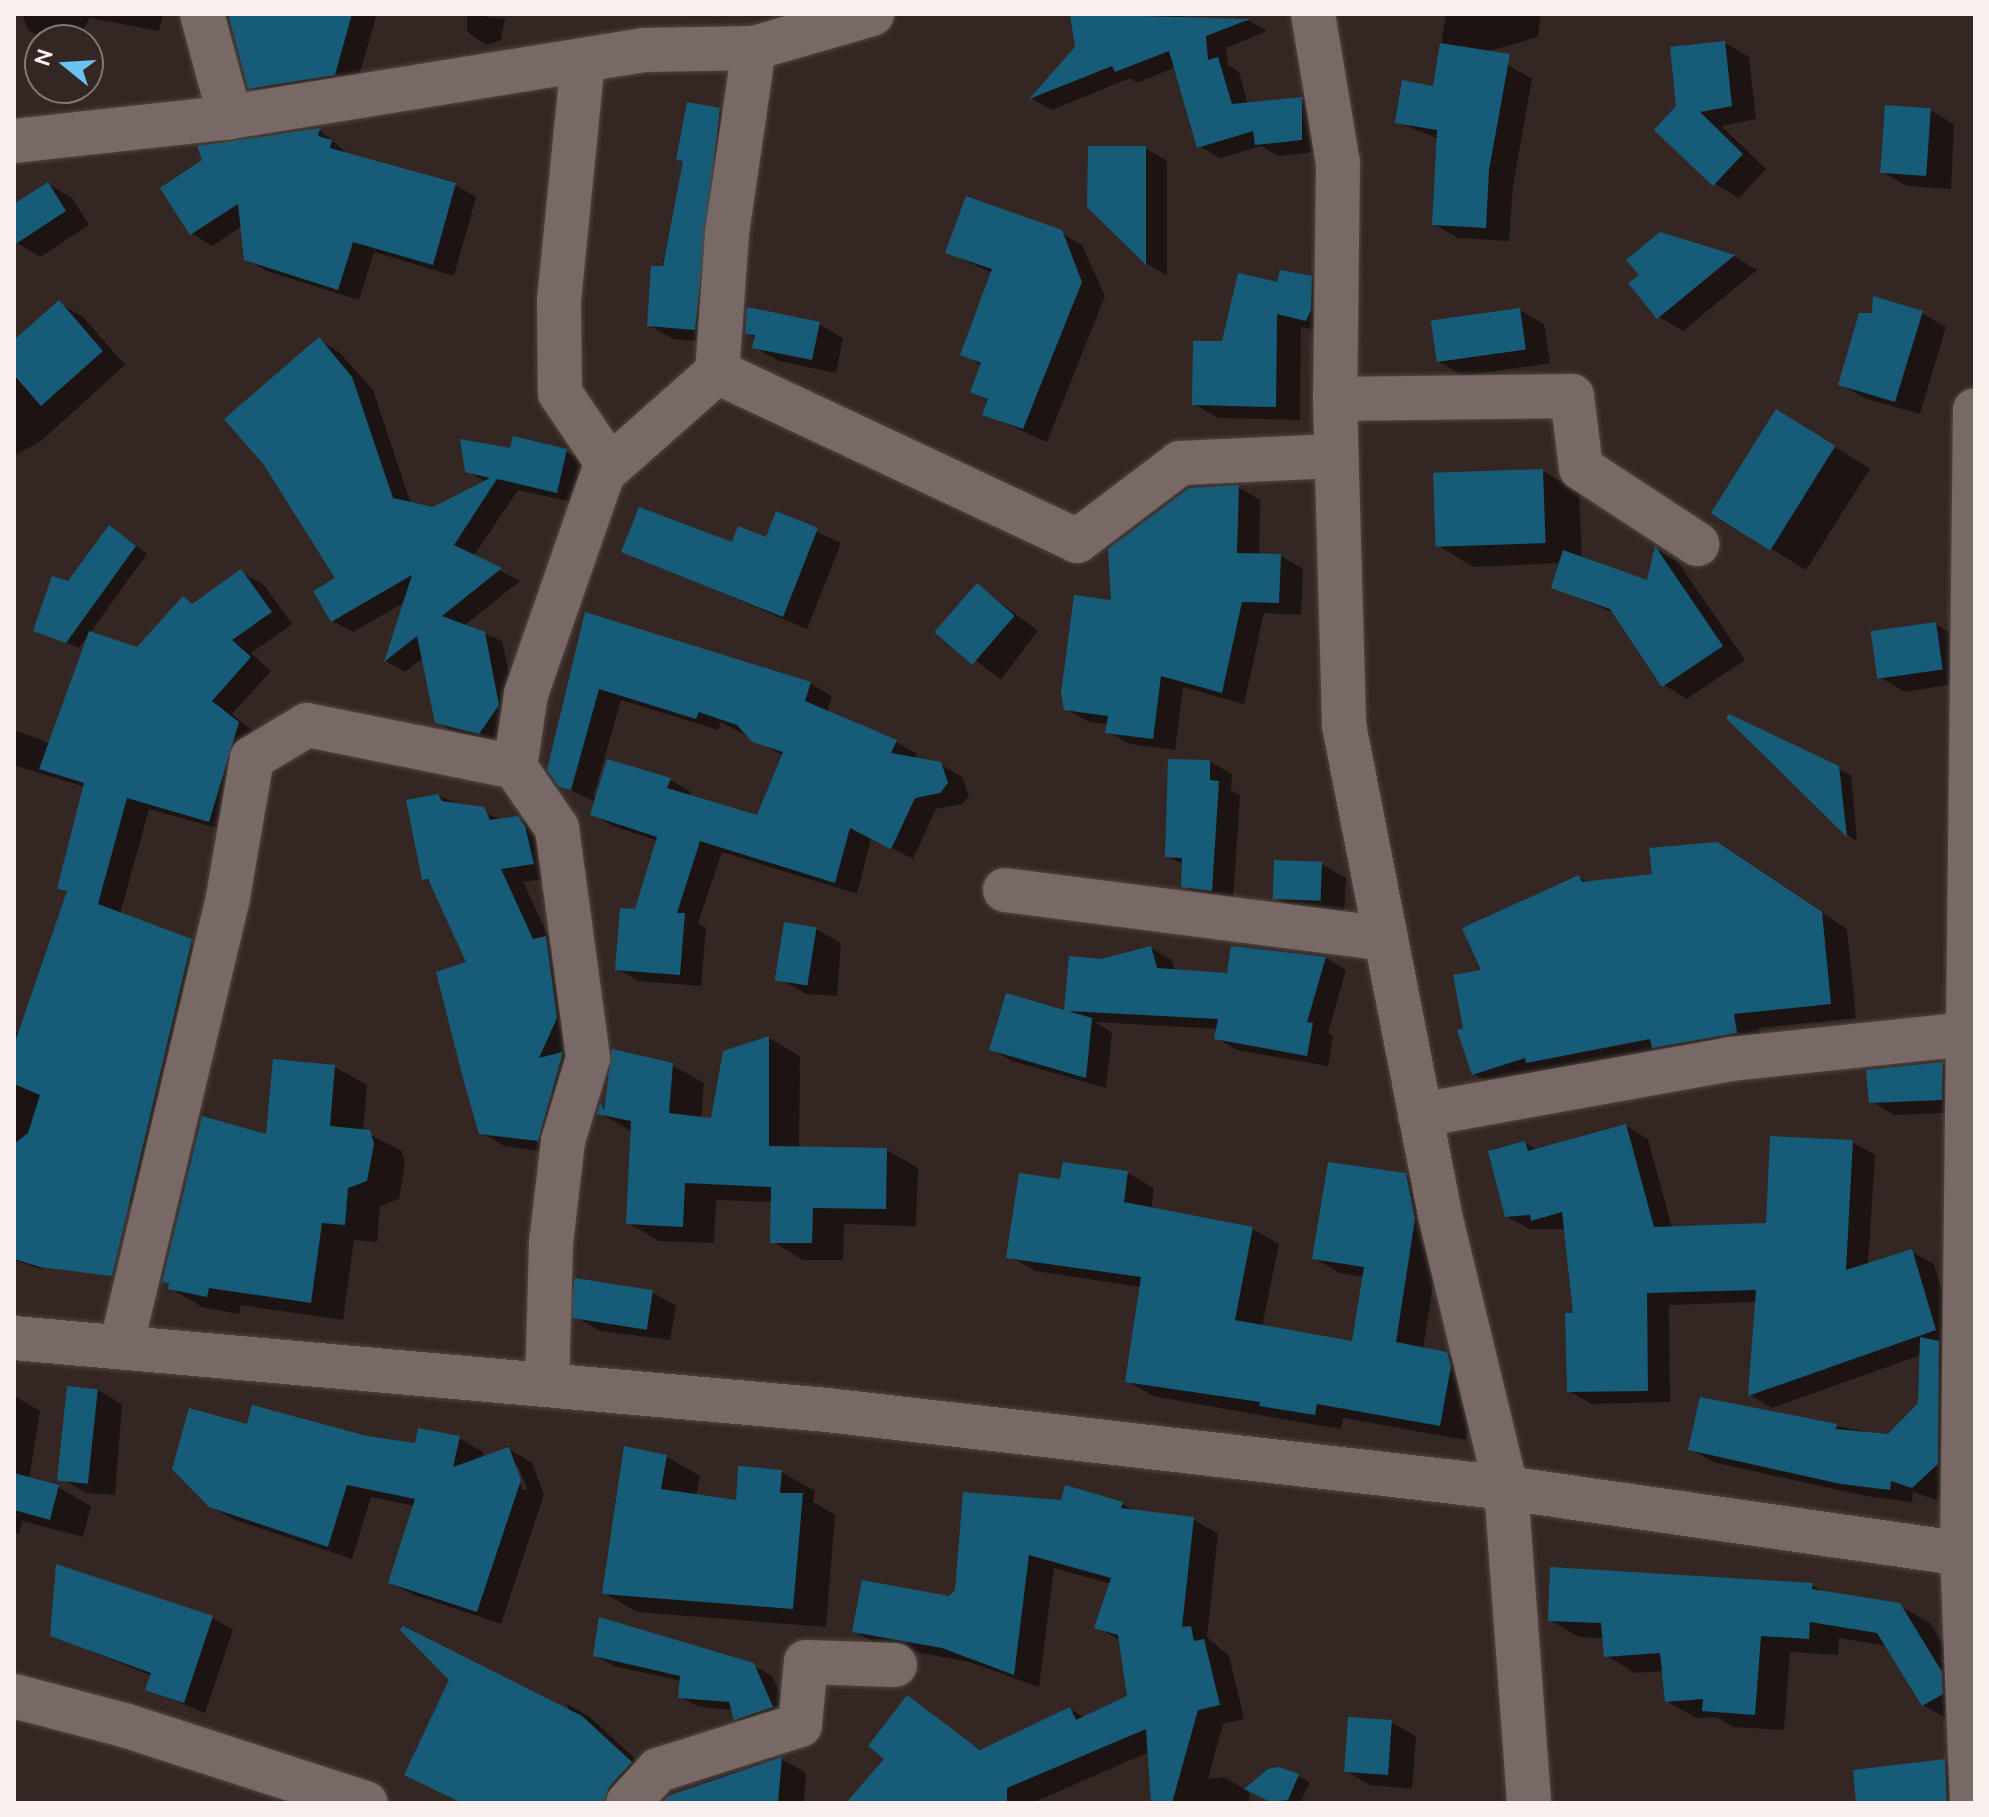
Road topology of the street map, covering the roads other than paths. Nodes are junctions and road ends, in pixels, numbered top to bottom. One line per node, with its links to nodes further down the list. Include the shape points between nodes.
1 (202, 14): 6 (street)
2 (872, 14): 4 (street)
3 (1313, 14): 9 (street, via 1338,163)
4 (754, 48): 5 (street, via 643,50); 8 (street, via 727,234)
5 (583, 60): 6 (street); 13 (street, via 559,302 560,393)
6 (230, 117): 7 (street)
7 (14, 141)
8 (717, 372): 12 (street, via 1077,541 1180,463); 13 (street)
9 (1335, 399): 12 (street); 14 (street, via 1572,396 1581,468)
10 (1975, 410): 11 (street)
11 (1975, 432): 18 (street)
12 (1336, 456): 17 (street, via 1344,725)
13 (610, 467): 15 (street, via 603,473 526,694)
14 (1697, 544)
15 (515, 767): 21 (street, via 307,725 252,758 228,897); 22 (street, via 557,828 588,1058 563,1141 551,1243)
16 (1005, 890): 17 (street)
17 (1386, 939): 19 (street)
18 (1968, 1034): 19 (street, via 1730,1059); 24 (street)
19 (1420, 1115): 23 (street)
20 (14, 1338): 21 (street)
21 (121, 1347): 22 (street)
22 (547, 1385): 23 (street, via 827,1410)
23 (1506, 1488): 24 (street); 29 (street)
24 (1971, 1545): 30 (street)
25 (895, 1665): 28 (street, via 806,1662 800,1725 658,1770)
26 (14, 1696): 27 (street, via 124,1725)
27 (366, 1803)
28 (628, 1803)
29 (1529, 1803)
30 (1972, 1803)

